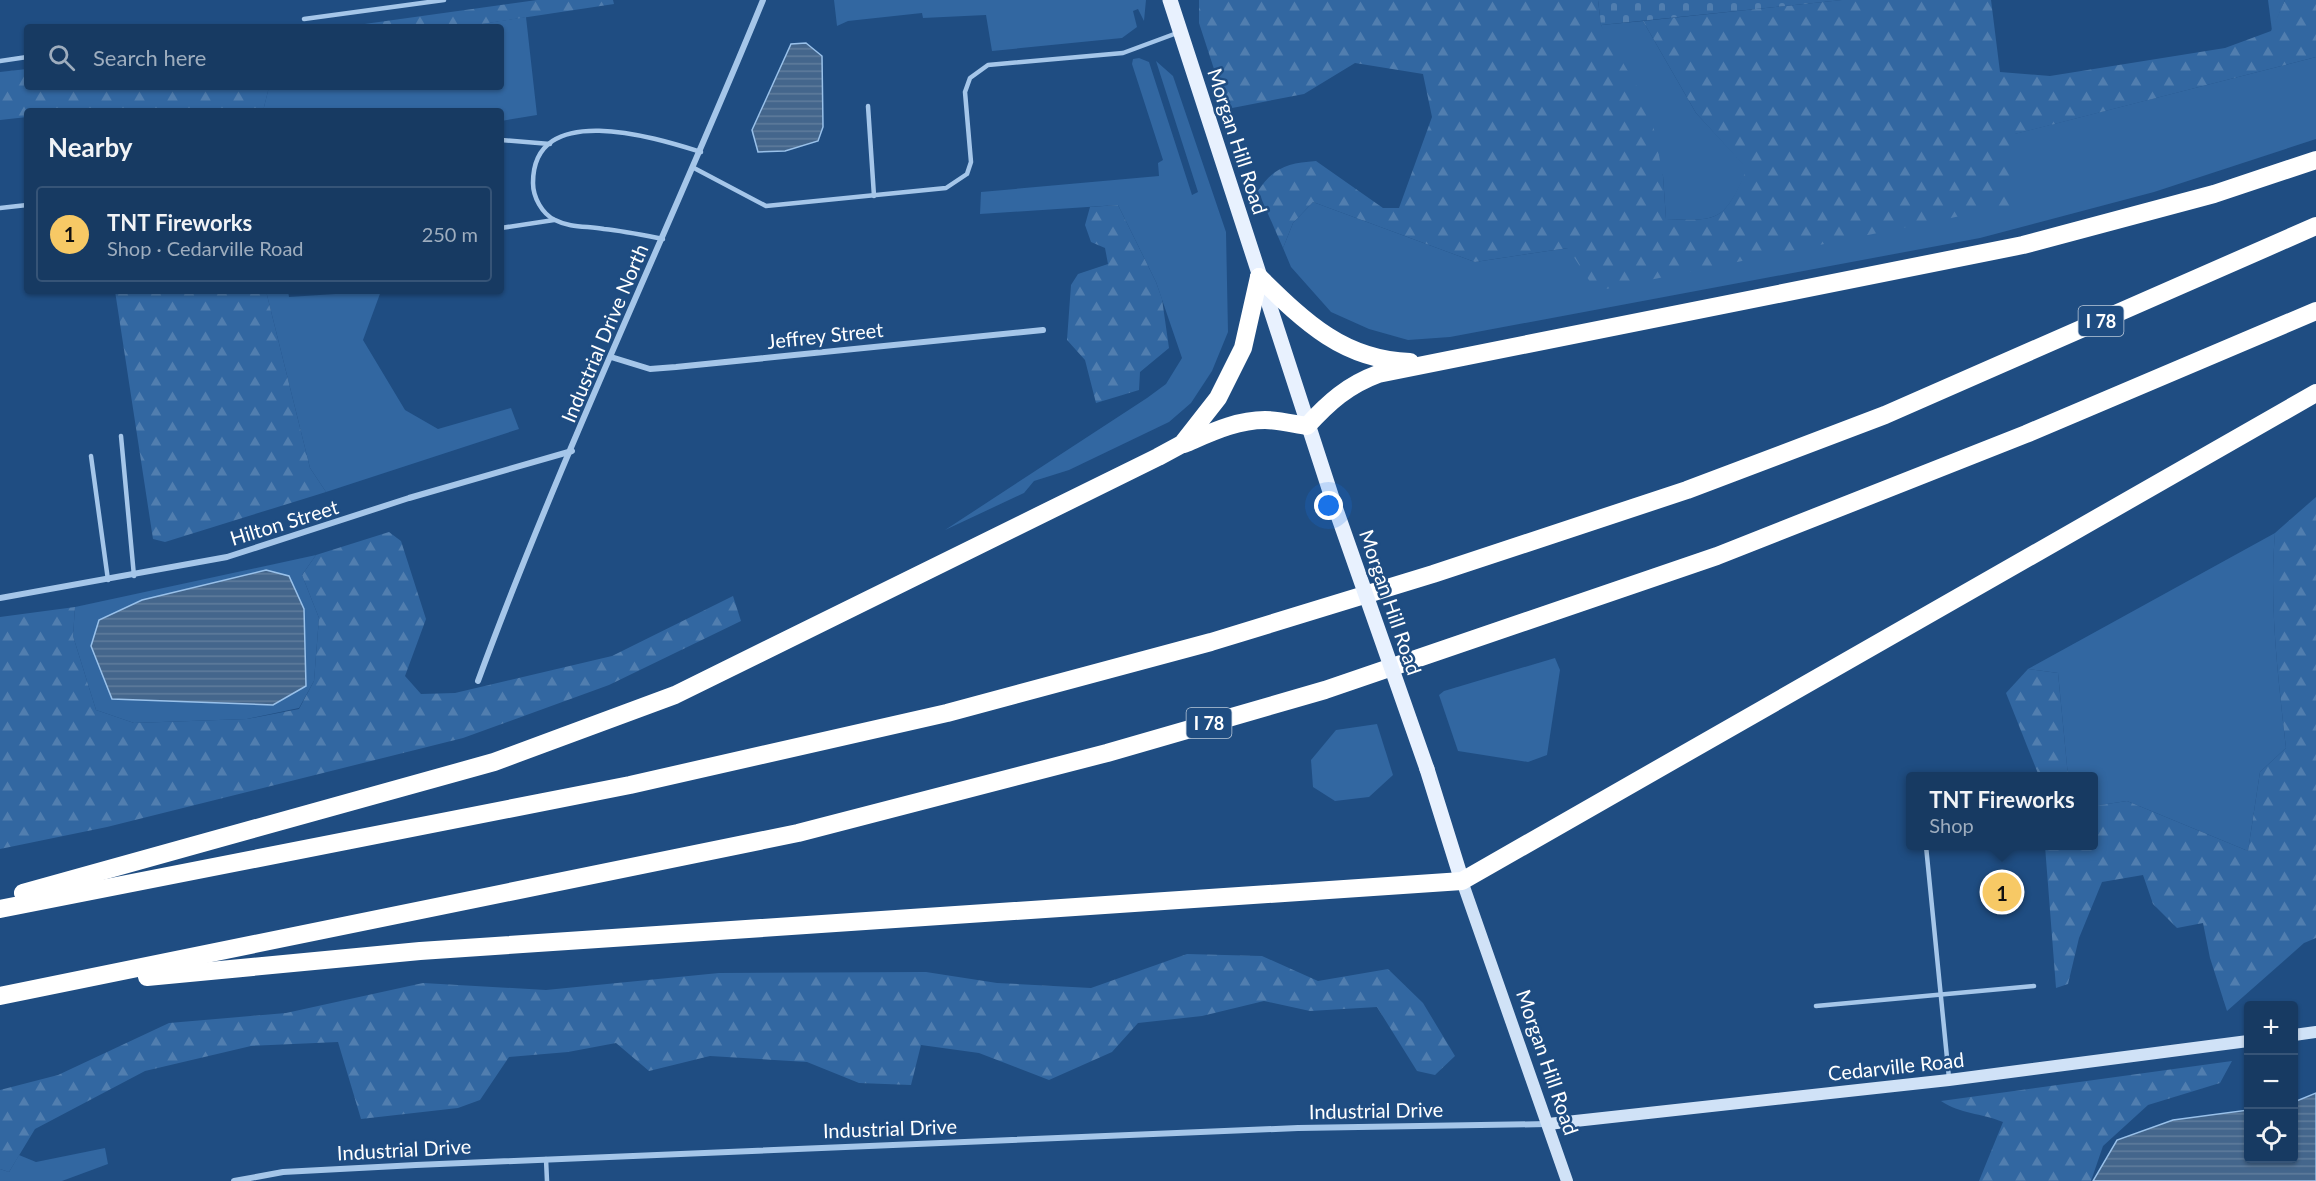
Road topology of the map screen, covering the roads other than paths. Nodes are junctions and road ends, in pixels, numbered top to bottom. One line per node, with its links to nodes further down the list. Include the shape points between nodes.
1 (444, 0): 4 (lane)
2 (763, 0): 11 (street, Industrial Drive North)
3 (1170, 0): 5 (main road, Morgan Hill Road)
4 (304, 19)
5 (1180, 32): 14 (lane, via 1123,53 988,65 970,78 965,92 971,162 967,174 946,188); 21 (main road, Morgan Hill Road)
6 (24, 57): 7 (lane)
7 (0, 61)
8 (868, 106): 14 (lane)
9 (504, 140): 10 (lane)
10 (550, 144): 11 (lane, via 572,133 599,130 630,132); 17 (lane, via 538,156 533,190 539,206)
11 (701, 152): 13 (street, Industrial Drive North)
12 (2316, 160): 25 (highway, via 2214,194 2023,245)
13 (694, 168): 14 (lane, via 766,206); 20 (street, Industrial Drive North)
14 (874, 196)
15 (24, 205): 16 (lane)
16 (0, 208)
17 (554, 220): 19 (lane); 20 (lane)
18 (2316, 226): 39 (highway, I 78, via 1885,415 1687,490 1211,642 947,713 630,785)
19 (504, 228)
20 (663, 239): 24 (street, Industrial Drive North)
21 (1259, 277): 25 (highway, via 1305,320 1342,346 1402,362); 27 (main road, Morgan Hill Road); 29 (highway, via 1248,332 1236,362 1218,398)
22 (2316, 310): 40 (highway, I 78, via 2026,434 1739,548 1325,690 1107,753 798,833)
23 (1043, 330): 24 (street, Jeffrey Street, via 650,369)
24 (611, 357): 30 (street, Industrial Drive North)
25 (1430, 363): 27 (highway, via 1356,382 1333,398)
26 (2316, 393): 37 (highway)
27 (1307, 426): 29 (highway, via 1266,420 1250,422 1230,425); 37 (main road, Morgan Hill Road, bridge)
28 (121, 436): 32 (lane)
29 (1182, 444): 38 (highway, via 675,695 494,762)
30 (572, 451): 32 (street, Hilton Street, via 227,557); 35 (street, Industrial Drive North)
31 (90, 456): 33 (lane)
32 (134, 576): 33 (street, Hilton Street)
33 (108, 580): 34 (street, Hilton Street)
34 (0, 598)
35 (478, 681)
36 (1926, 850): 42 (lane)
37 (1462, 881): 40 (highway, via 432,950); 49 (main road, Morgan Hill Road)
38 (0, 900)
39 (0, 909)
40 (56, 986): 43 (highway, I 78)
41 (2034, 986): 42 (lane)
42 (1941, 994): 44 (lane); 48 (lane)
43 (0, 996)
44 (1816, 1006)
45 (2316, 1032): 46 (main road)
46 (2298, 1034)
47 (2244, 1042): 48 (main road, Cedarville Road)
48 (1949, 1080): 49 (main road, Cedarville Road)
49 (1548, 1124): 50 (street, Industrial Drive, via 1298,1128); 53 (main road, Morgan Hill Road)
50 (546, 1160): 51 (street, Industrial Drive, via 284,1172); 52 (lane)
51 (234, 1181)
52 (547, 1181)
53 (1567, 1181)

